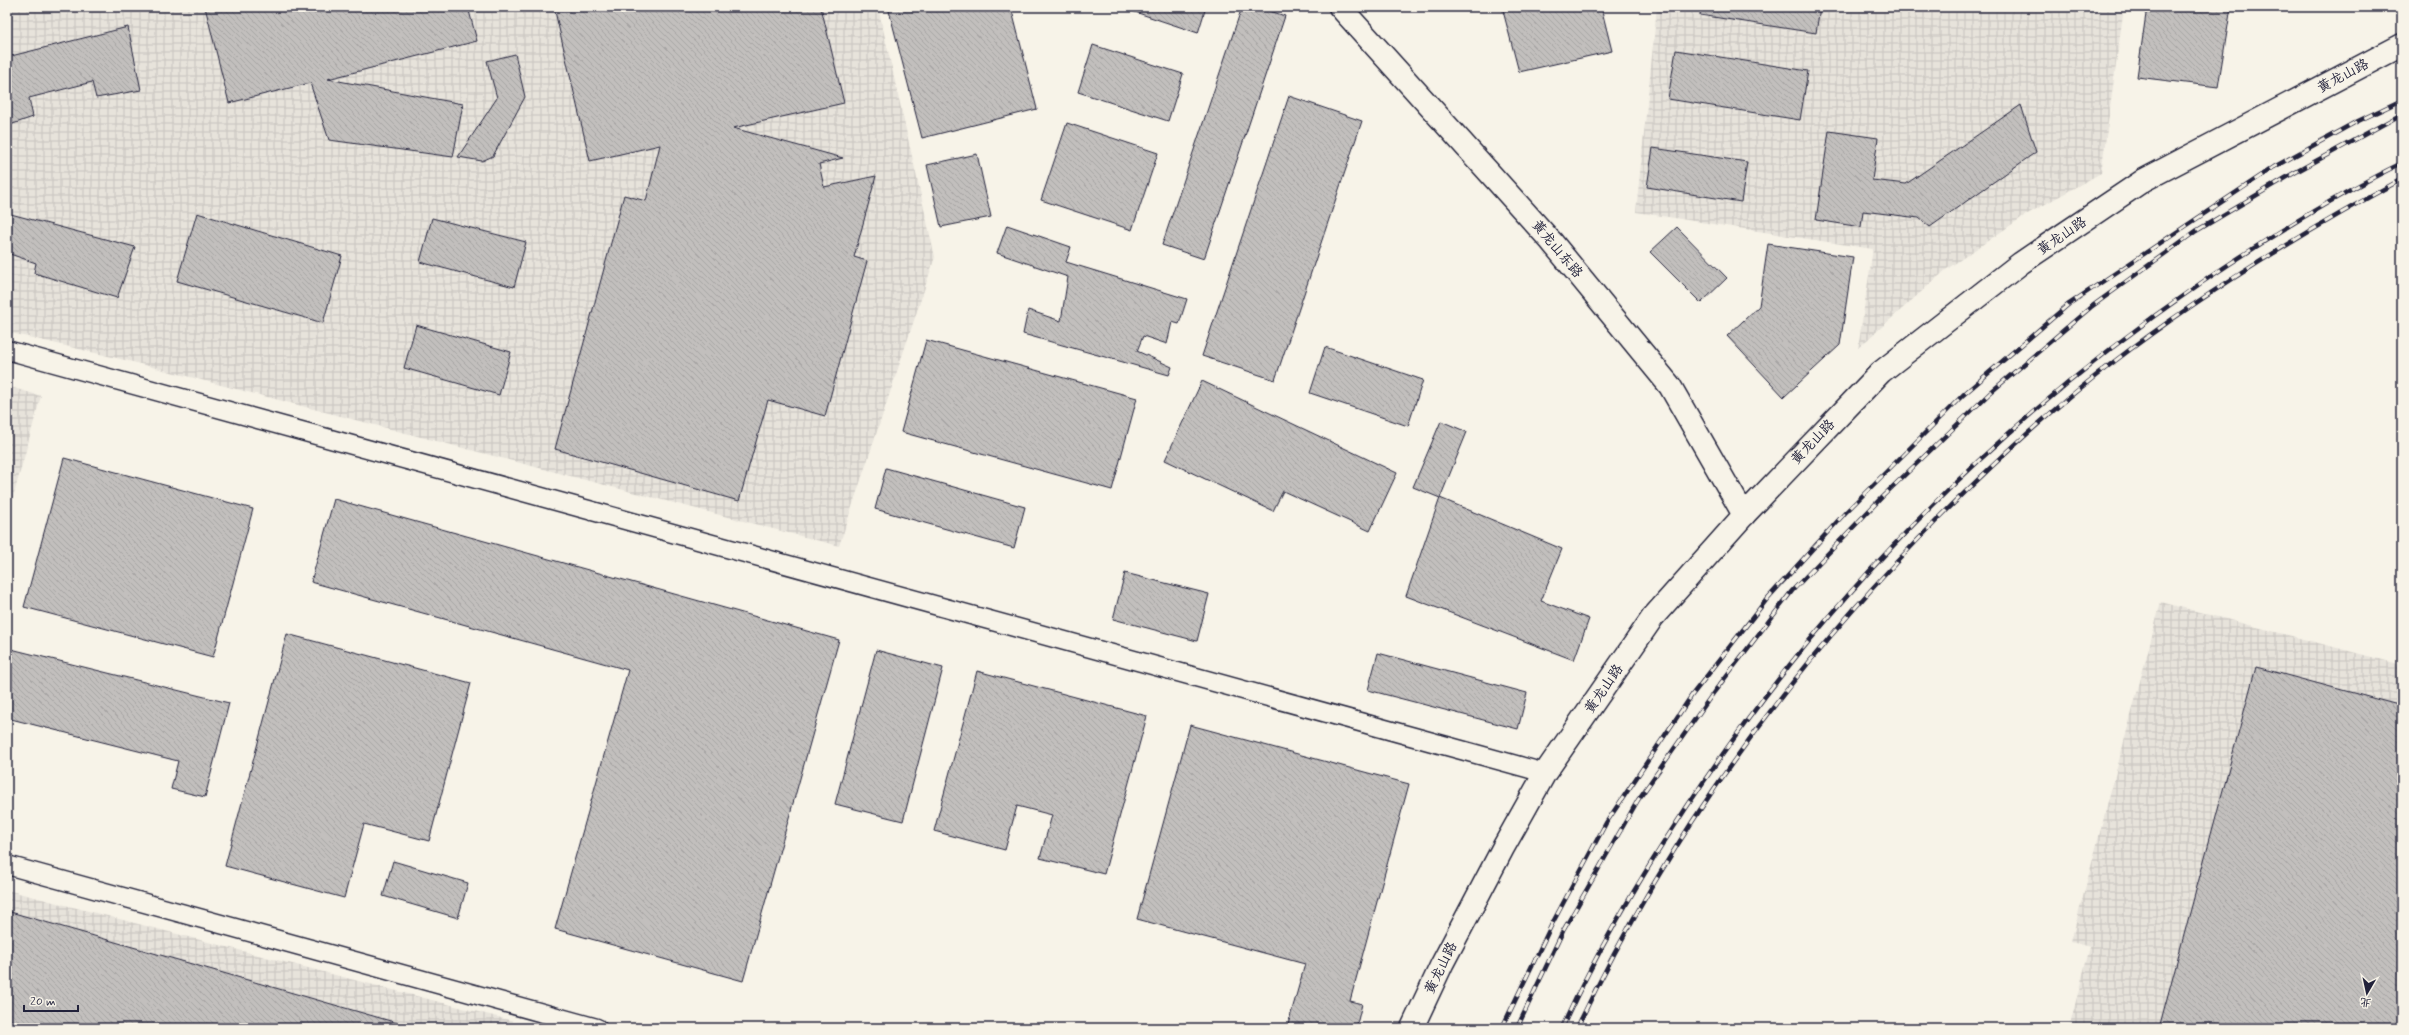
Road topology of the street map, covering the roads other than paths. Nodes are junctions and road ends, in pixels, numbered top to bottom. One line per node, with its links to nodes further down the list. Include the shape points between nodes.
1 (1340, 7): 4 (street, 黄龙山东路, via 1552,241 1670,386)
2 (2402, 45): 4 (street, 黄龙山路, via 2144,180 2021,263 1881,372)
3 (7, 350): 5 (street)
4 (1744, 515): 5 (street, 黄龙山路, via 1653,617)
5 (1545, 773): 8 (street, 黄龙山路, via 1463,923)
6 (7, 865): 7 (street)
7 (597, 1028)
8 (1412, 1028)

